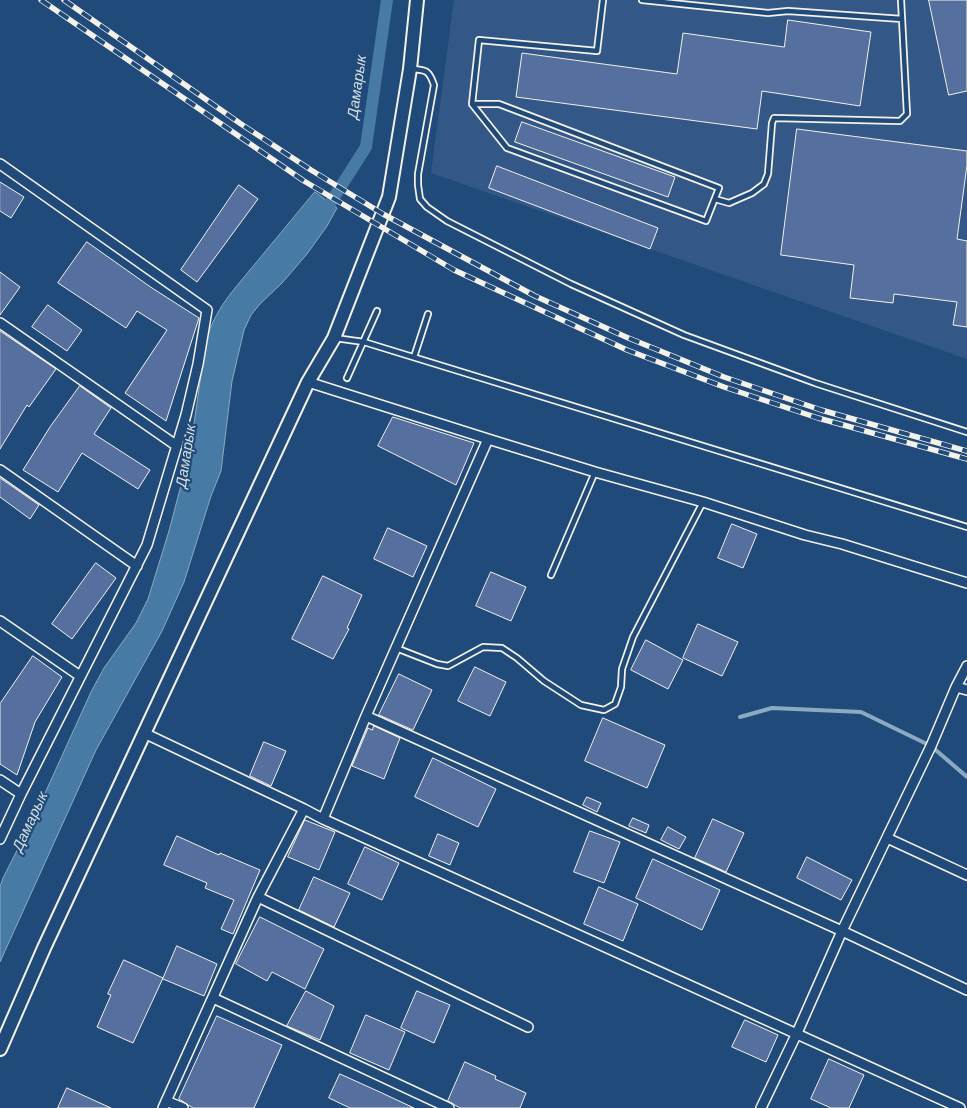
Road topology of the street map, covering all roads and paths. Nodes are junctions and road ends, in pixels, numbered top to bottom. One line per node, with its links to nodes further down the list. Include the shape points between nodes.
1 (417, 0): 6 (main road)
2 (603, 0): 7 (lane, via 597,51 479,40)
3 (642, 0): 5 (lane, via 768,13 788,10)
4 (901, 0): 5 (lane)
5 (902, 19): 9 (lane, via 908,114 900,121 774,118 764,184 730,203)
6 (410, 69): 13 (main road, via 389,197); 18 (lane, via 425,70 431,75 434,85 418,174 420,199 447,221 571,284 684,335 815,383)
7 (472, 104): 9 (lane, via 499,104 719,188); 9 (lane, via 507,148 706,221)
8 (0, 164): 20 (street, via 207,310 198,364)
9 (715, 199)
10 (377, 311): 14 (lane)
11 (428, 314): 15 (lane)
12 (0, 323): 20 (street)
13 (334, 338): 14 (lane); 17 (main road)
14 (364, 342): 15 (lane); 16 (lane)
15 (414, 357): 24 (lane)
16 (347, 378)
17 (308, 382): 19 (street); 35 (main road)
18 (967, 432)
19 (488, 440): 22 (street); 29 (street)
20 (177, 446): 25 (street, via 147,545)
21 (0, 470): 25 (street)
22 (595, 472): 23 (street); 26 (lane)
23 (703, 502): 27 (street); 29 (lane, via 634,637 622,668 615,704 604,710 581,705 502,648 483,647 448,666)
24 (967, 527)
25 (137, 566): 31 (street)
26 (551, 575)
27 (967, 583)
28 (0, 621): 31 (street)
29 (396, 648): 34 (street)
30 (967, 666): 32 (street)
31 (80, 676): 37 (street)
32 (956, 687): 33 (street); 40 (street)
33 (967, 690)
34 (366, 716): 39 (street); 44 (street)
35 (144, 733): 38 (street); 49 (main road)
36 (0, 780): 37 (street)
37 (21, 794): 41 (street)
38 (304, 809): 39 (street); 43 (street)
39 (323, 819): 48 (street)
40 (886, 838): 42 (street); 44 (street)
41 (0, 839)
42 (967, 875)
43 (258, 897): 46 (street); 47 (street)
44 (842, 931): 45 (street); 48 (street)
45 (967, 990)
46 (213, 998): 50 (street); 52 (street)
47 (528, 1027)
48 (797, 1033): 53 (street); 54 (street)
49 (0, 1049)
50 (165, 1104): 51 (street)
51 (183, 1108)
52 (449, 1108)
53 (761, 1108)
54 (960, 1108)

